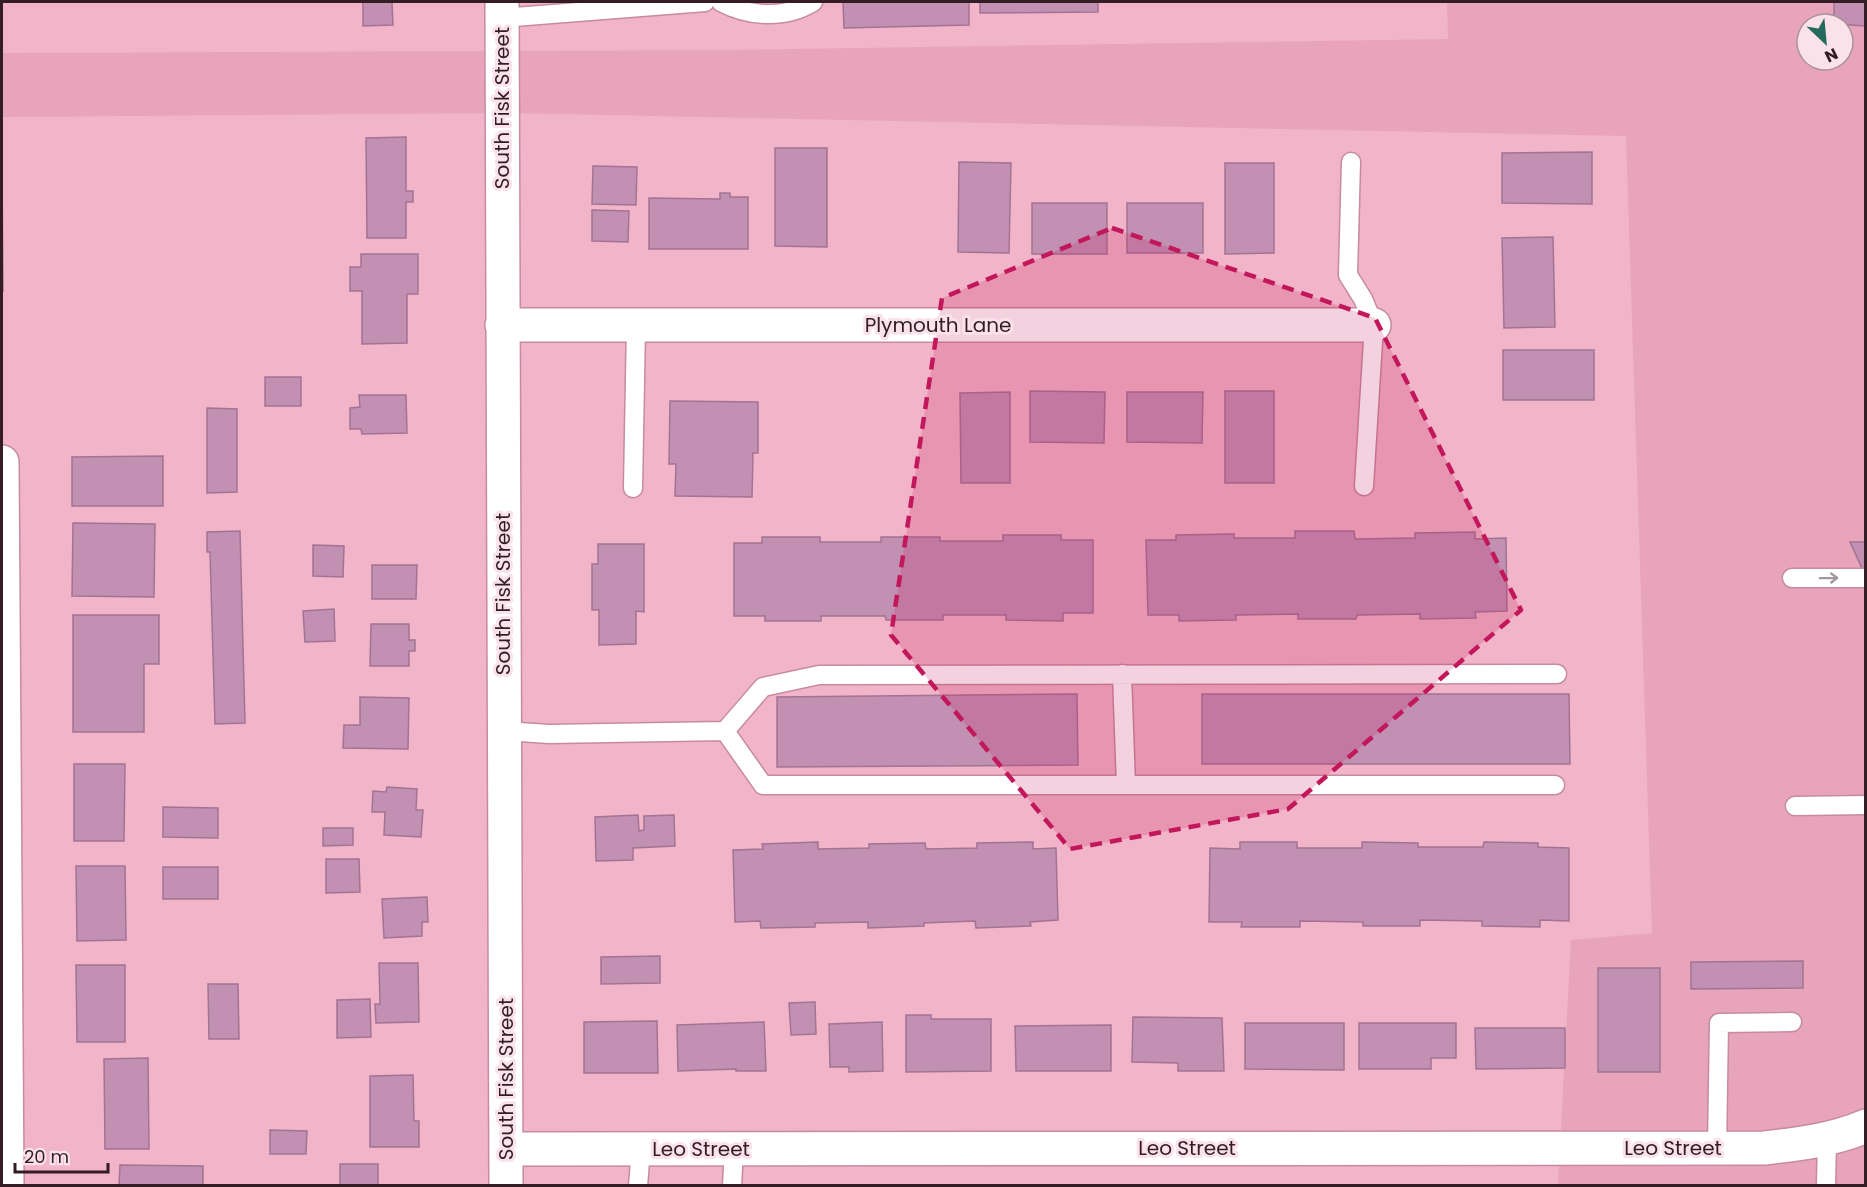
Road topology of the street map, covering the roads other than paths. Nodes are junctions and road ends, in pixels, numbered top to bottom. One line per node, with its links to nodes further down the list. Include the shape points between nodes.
1 (705, 2): 4 (lane)
2 (721, 2): 3 (lane, via 734,9 764,14 792,11)
3 (813, 2)
4 (502, 10): 6 (street, South Fisk Street)
5 (1351, 162): 8 (lane, via 1348,275)
6 (502, 325): 7 (street, Plymouth Lane); 16 (street, South Fisk Street)
7 (636, 325): 8 (street, Plymouth Lane); 11 (lane)
8 (1374, 325): 10 (lane)
9 (2, 462): 29 (street)
10 (1364, 486)
11 (633, 488)
12 (1792, 578): 13 (lane, one-way to 13)
13 (1866, 578)
14 (1122, 674): 15 (lane); 17 (lane, via 819,675 763,687); 18 (lane)
15 (1557, 674)
16 (504, 731): 17 (lane); 26 (street, South Fisk Street)
17 (725, 731): 18 (lane, via 763,784)
18 (1126, 785): 19 (lane)
19 (1555, 785)
20 (1866, 805): 21 (lane)
21 (1795, 806)
22 (1792, 1022): 25 (lane, via 1719,1023)
23 (1866, 1126): 24 (street, Leo Street)
24 (1827, 1139): 25 (street, Leo Street, via 1765,1148); 33 (lane)
25 (1717, 1148): 28 (street, Leo Street)
26 (506, 1149): 27 (street, Leo Street); 30 (street, South Fisk Street)
27 (641, 1149): 28 (street, Leo Street); 31 (lane)
28 (734, 1149): 32 (lane)
29 (7, 1185)
30 (507, 1185)
31 (638, 1185)
32 (732, 1185)
33 (1826, 1185)

